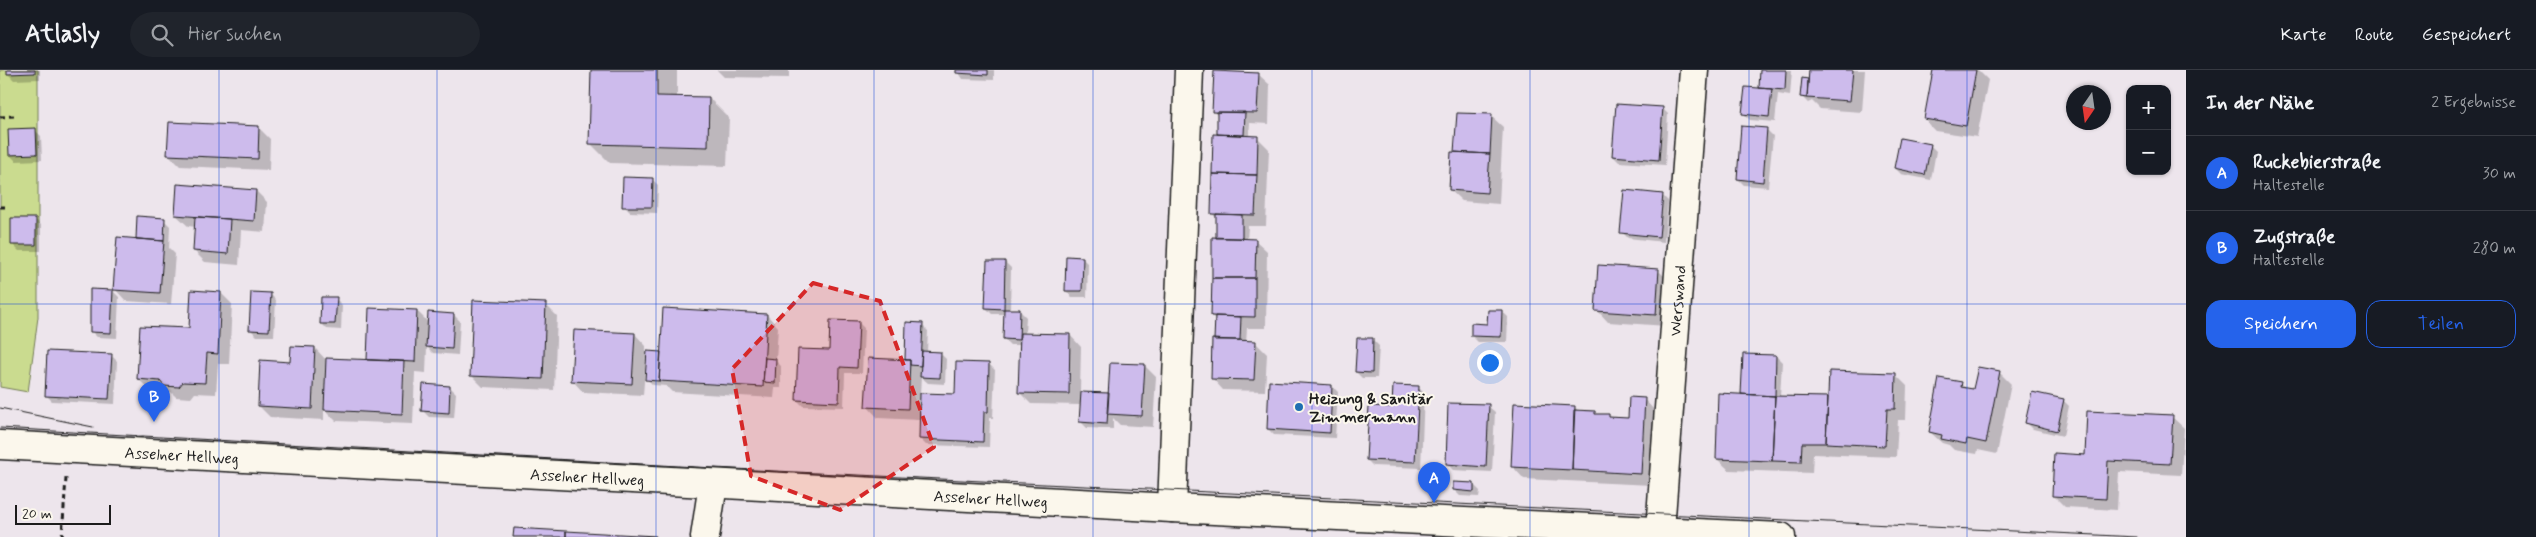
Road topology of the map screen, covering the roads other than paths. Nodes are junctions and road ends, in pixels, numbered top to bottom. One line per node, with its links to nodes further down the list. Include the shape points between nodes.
1 (1189, 70): 5 (main road)
2 (1694, 70): 6 (main road, Werswand)
3 (0, 445): 4 (main road, Asselner Hellweg)
4 (713, 484): 5 (main road, Asselner Hellweg); 7 (main road)
5 (1172, 508): 6 (main road, Asselner Hellweg)
6 (1660, 530): 8 (main road, Asselner Hellweg)
7 (705, 537)
8 (1781, 537)

